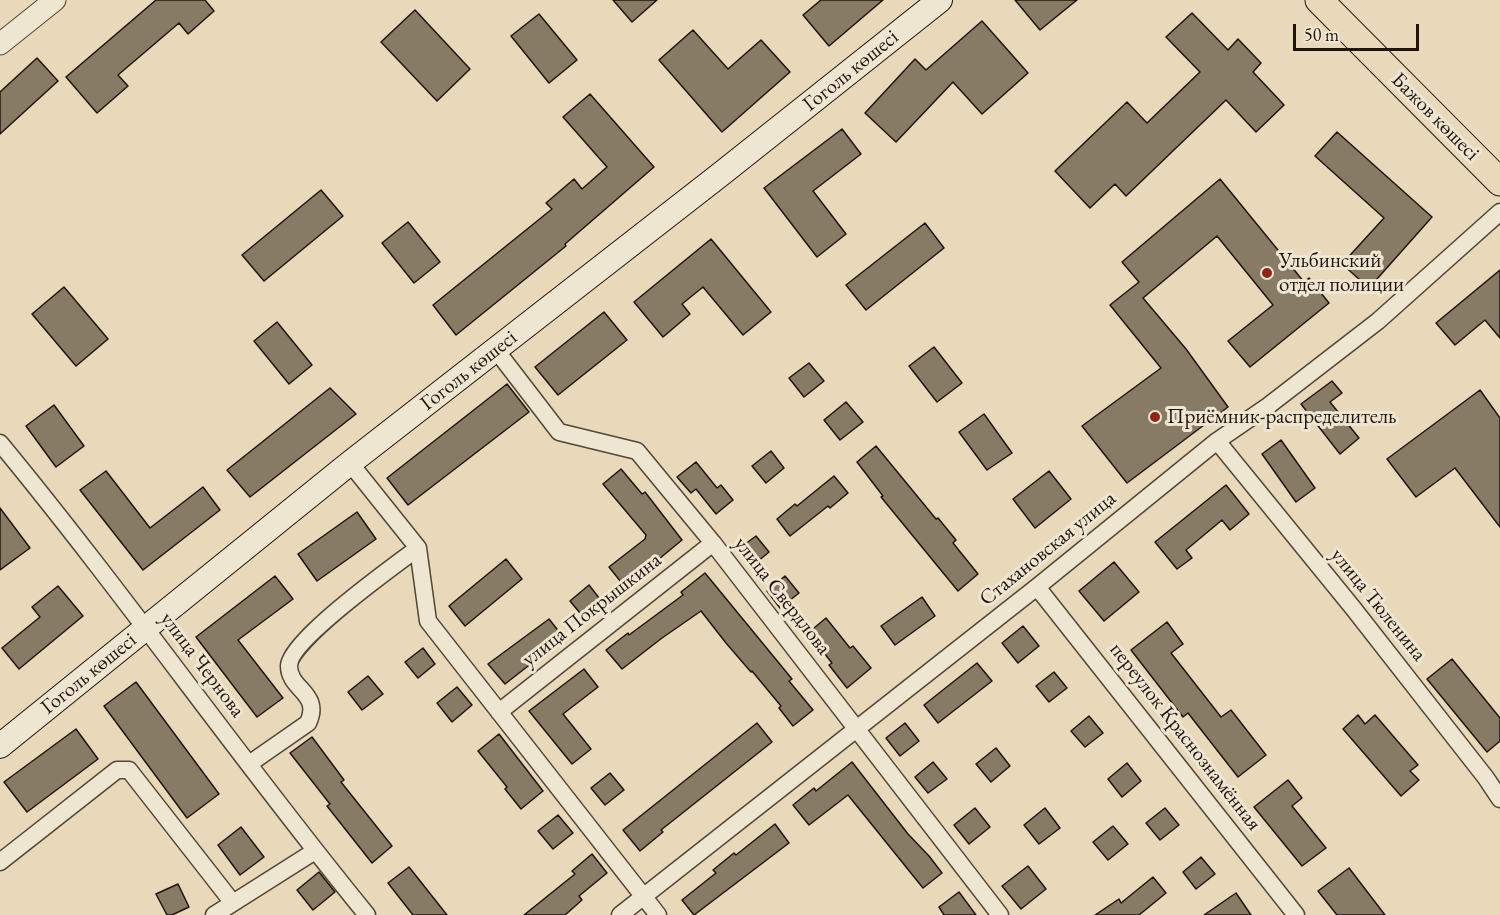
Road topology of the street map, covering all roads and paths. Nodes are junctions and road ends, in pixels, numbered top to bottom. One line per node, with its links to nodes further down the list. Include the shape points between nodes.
1 (55, 0): 4 (street)
2 (940, 0): 7 (main road, Гоголь көшесі)
3 (1319, 0): 5 (main road, Бажов көшесі)
4 (0, 44)
5 (1500, 182)
6 (1500, 213): 8 (street, Стахановская улица, via 1378,321)
7 (496, 350): 10 (main road, Гоголь көшесі); 11 (street, улица Свердлова, via 559,432 637,451)
8 (1217, 441): 13 (street, Стахановская улица); 19 (street, улица Тюленина, via 1360,617)
9 (0, 443): 14 (street, улица Чернова)
10 (350, 463): 12 (street); 14 (main road, Гоголь көшесі)
11 (713, 543): 15 (street, улица Покрышкина); 16 (street, улица Свердлова)
12 (418, 548): 15 (street, via 428,621); 18 (street, via 348,601 294,652 289,666 310,699 312,714 308,723)
13 (1037, 587): 16 (street, Стахановская улица); 29 (street, переулок Краснознамённая)
14 (146, 628): 17 (main road, Гоголь көшесі); 18 (street, улица Чернова)
15 (498, 712): 22 (street)
16 (856, 729): 22 (street, Стахановская улица); 28 (street, улица Свердлова)
17 (0, 746)
18 (249, 764): 20 (street, улица Чернова)
19 (1500, 799)
20 (315, 851): 23 (street); 25 (street, улица Чернова)
21 (0, 862): 23 (street, via 117,770 129,770)
22 (644, 896): 26 (street, Стахановская улица); 27 (street)
23 (233, 903): 24 (street)
24 (214, 915)
25 (367, 915)
26 (620, 915)
27 (658, 915)
28 (1000, 915)
29 (1296, 915)

